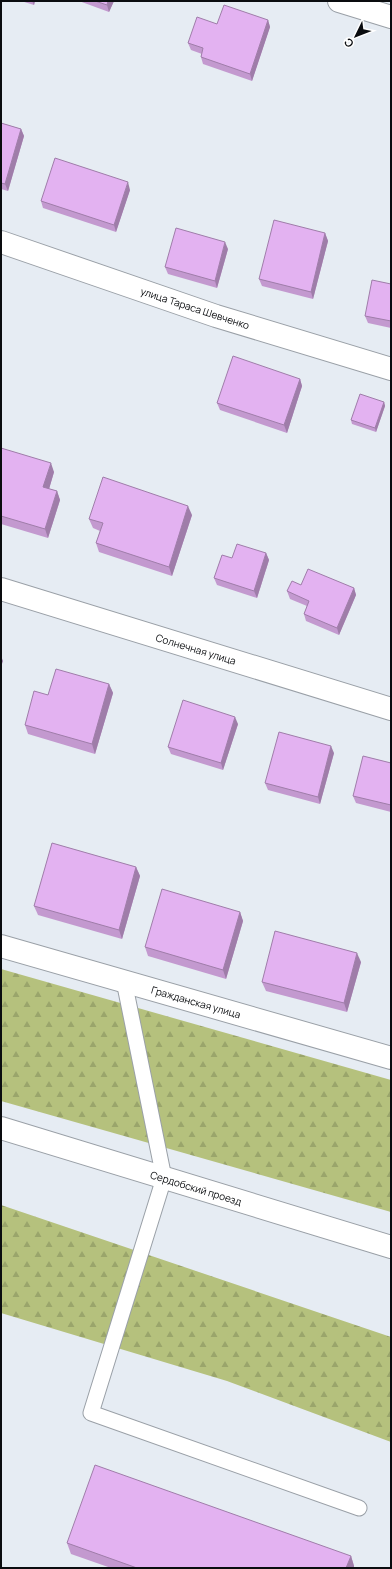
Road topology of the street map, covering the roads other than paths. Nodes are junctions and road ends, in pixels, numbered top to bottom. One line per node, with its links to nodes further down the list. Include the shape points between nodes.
1 (339, 1): 2 (street)
2 (391, 17)
3 (1, 242): 4 (street, улица Тараса Шевченко, via 216,316)
4 (391, 369)
5 (1, 588): 6 (street, Солнечная улица)
6 (391, 709)
7 (1, 946): 8 (street, Гражданская улица)
8 (124, 981): 9 (street, Гражданская улица); 11 (lane)
9 (391, 1058)
10 (1, 1128): 11 (street, Сердобский проезд)
11 (164, 1178): 12 (street, Сердобский проезд); 13 (lane, via 91,1413)
12 (391, 1247)
13 (359, 1508)

